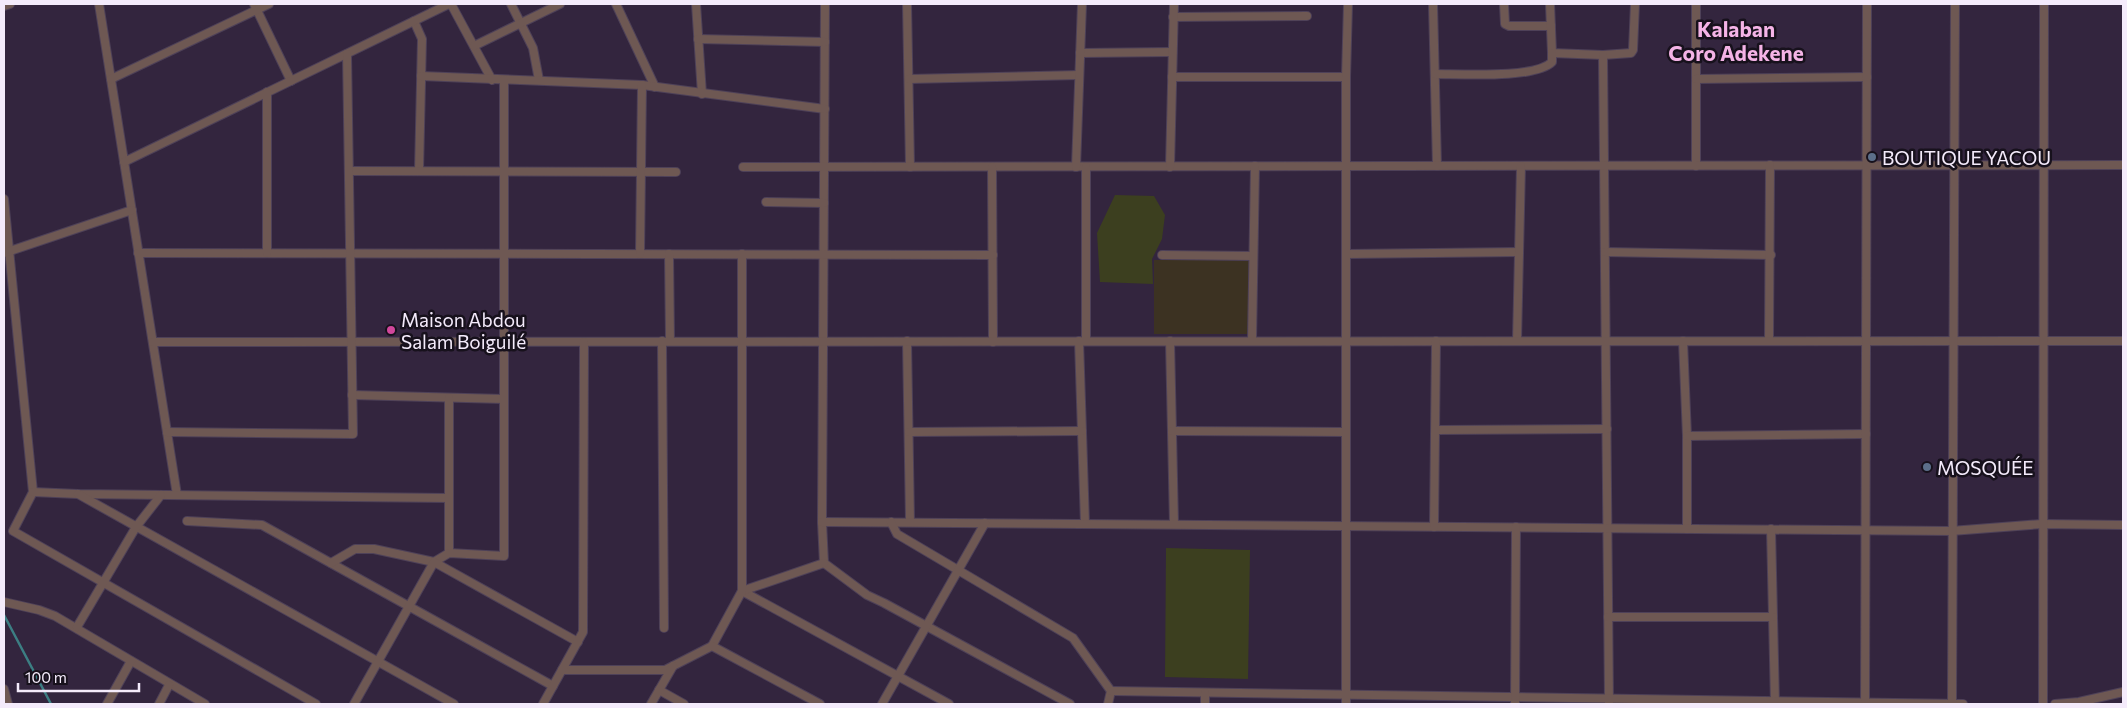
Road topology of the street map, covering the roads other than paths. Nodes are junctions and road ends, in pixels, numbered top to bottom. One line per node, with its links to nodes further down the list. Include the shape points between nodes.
1 (10, 4): 22 (street)
2 (99, 4): 46 (street)
3 (270, 4): 24 (street)
4 (450, 4): 23 (street); 32 (street)
5 (511, 4): 28 (street)
6 (560, 4): 28 (street)
7 (616, 4): 52 (street)
8 (696, 4): 30 (street)
9 (825, 4): 31 (street)
10 (907, 4): 44 (street)
11 (1082, 4): 33 (street)
12 (1174, 4): 26 (street)
13 (1348, 4): 42 (street)
14 (1433, 4): 38 (street)
15 (1504, 4): 29 (street, via 1505,24 1509,26)
16 (1550, 4): 29 (street)
17 (1635, 4): 37 (street, via 1633,50 1628,54)
18 (1696, 4): 45 (street)
19 (1867, 4): 43 (street)
20 (1954, 4): 58 (street)
21 (2044, 4): 59 (street)
22 (4, 6)
23 (439, 6): 27 (street)
24 (256, 7): 46 (street); 50 (street)
25 (1307, 16): 26 (street)
26 (1173, 17): 34 (street)
27 (414, 21): 36 (street); 40 (street, via 422,39)
28 (521, 22): 32 (street); 49 (street, via 533,48)
29 (1551, 26): 35 (street)
30 (698, 40): 31 (street); 54 (street)
31 (825, 42): 55 (street)
32 (474, 46): 47 (street)
33 (1080, 52): 34 (street); 39 (street)
34 (1172, 52): 41 (street)
35 (1552, 53): 37 (street); 38 (street, via 1552,62 1541,70 1509,74)
36 (347, 54): 50 (street); 75 (street)
37 (1603, 55): 66 (street)
38 (1435, 74): 64 (street)
39 (1079, 75): 44 (street); 72 (street)
40 (422, 76): 47 (street); 76 (street)
41 (1172, 77): 42 (street); 73 (street)
42 (1346, 77): 63 (street)
43 (1867, 77): 45 (street); 57 (street)
44 (909, 79): 70 (street)
45 (1696, 79): 67 (street)
46 (111, 80): 56 (street)
47 (492, 80): 48 (street)
48 (504, 80): 49 (street); 77 (street)
49 (539, 80): 51 (street)
50 (291, 81): 53 (street)
51 (642, 86): 52 (street); 78 (street)
52 (655, 87): 54 (street)
53 (267, 92): 56 (street); 88 (street)
54 (702, 94): 55 (street)
55 (825, 109): 69 (street)
56 (124, 162): 83 (street)
57 (1866, 165): 58 (street); 68 (street); 113 (street)
58 (1955, 165): 59 (street); 114 (street)
59 (2044, 165): 60 (street); 115 (street)
60 (2123, 165)
61 (1086, 166): 72 (street); 73 (street); 104 (street)
62 (1255, 166): 63 (street); 73 (street); 99 (street)
63 (1346, 166): 64 (street); 94 (street)
64 (1437, 166): 65 (street)
65 (1520, 166): 66 (street); 85 (street)
66 (1604, 166): 67 (street); 86 (street)
67 (1696, 166): 68 (street)
68 (1770, 166): 98 (street)
69 (824, 167): 70 (street); 74 (street); 82 (street)
70 (910, 167): 71 (street)
71 (992, 167): 72 (street); 96 (street)
72 (1076, 167)
73 (1170, 167)
74 (743, 168)
75 (349, 171): 76 (street); 89 (street)
76 (419, 171): 77 (street)
77 (504, 172): 78 (street); 90 (street)
78 (641, 172): 79 (street); 91 (street)
79 (676, 172)
80 (4, 198): 84 (street)
81 (766, 202): 82 (street)
82 (824, 203): 95 (street)
83 (132, 210): 84 (street); 87 (street)
84 (6, 252): 134 (street)
85 (1519, 252): 94 (street); 109 (street)
86 (1605, 252): 98 (street); 110 (street)
87 (138, 253): 88 (street); 117 (street)
88 (267, 253): 89 (street)
89 (350, 253): 90 (street); 118 (street)
90 (504, 254): 91 (street); 119 (street)
91 (640, 254): 92 (street)
92 (669, 254): 93 (street); 100 (street)
93 (742, 254): 95 (street); 101 (street)
94 (1346, 254): 107 (street)
95 (824, 255): 96 (street); 102 (street)
96 (993, 255): 121 (street)
97 (1162, 255): 99 (street)
98 (1771, 255): 112 (street)
99 (1253, 256): 106 (street)
100 (666, 341): 101 (street); 120 (street); 170 (street)
101 (742, 341): 102 (street); 163 (street)
102 (824, 341): 103 (street); 140 (street)
103 (908, 341): 121 (street); 130 (street)
104 (1082, 341): 105 (street); 121 (street); 127 (street)
105 (1170, 341): 106 (street); 128 (street)
106 (1252, 341): 107 (street)
107 (1346, 341): 108 (street); 131 (street)
108 (1436, 341): 109 (street); 126 (street)
109 (1516, 341): 110 (street)
110 (1606, 341): 111 (street); 125 (street)
111 (1683, 341): 112 (street); 133 (street)
112 (1769, 341): 113 (street)
113 (1866, 341): 114 (street); 132 (street)
114 (1954, 341): 115 (street); 156 (street)
115 (2044, 341): 116 (street); 146 (street)
116 (2123, 341)
117 (153, 342): 118 (street); 129 (street)
118 (352, 342): 119 (street); 122 (street)
119 (504, 342): 120 (street); 124 (street)
120 (584, 342): 171 (street, via 584,632)
121 (993, 342)
122 (352, 395): 123 (street); 129 (street, via 353,434)
123 (449, 398): 124 (street); 138 (street)
124 (504, 399): 157 (street, via 504,556)
125 (1607, 429): 126 (street); 152 (street)
126 (1436, 430): 150 (street)
127 (1082, 431): 130 (street); 144 (street)
128 (1172, 431): 131 (street); 145 (street)
129 (167, 432): 137 (street)
130 (909, 432): 142 (street)
131 (1346, 432): 148 (street)
132 (1866, 434): 133 (street); 155 (street)
133 (1686, 436): 153 (street)
134 (33, 492): 135 (street); 162 (street, via 13,531)
135 (78, 494): 136 (street); 149 (street)
136 (161, 495): 137 (street); 149 (street)
137 (177, 495): 138 (street)
138 (449, 498): 157 (street)
139 (187, 521): 160 (street, via 262,525)
140 (822, 522): 141 (street); 159 (street)
141 (892, 522): 142 (street); 161 (street, via 896,534)
142 (910, 522): 143 (street)
143 (985, 523): 144 (street); 161 (street)
144 (1084, 524): 145 (street)
145 (1174, 524): 148 (street)
146 (2042, 524): 147 (street); 156 (street); 210 (street)
147 (2123, 525)
148 (1346, 526): 150 (street); 185 (street)
149 (136, 527): 162 (street); 174 (street)
150 (1434, 527): 151 (street)
151 (1516, 527): 152 (street); 186 (street)
152 (1608, 528): 153 (street); 166 (street)
153 (1687, 529): 154 (street)
154 (1771, 529): 155 (street); 167 (street)
155 (1865, 530): 156 (street); 207 (street)
156 (1951, 531): 208 (street)
157 (449, 553): 158 (street)
158 (434, 562): 160 (street, via 374,549 355,549); 165 (street); 171 (street)
159 (824, 562): 163 (street); 168 (street, via 866,595)
160 (331, 563): 165 (street)
161 (958, 570): 168 (street); 182 (street, via 1072,638)
162 (104, 583): 169 (street); 194 (street)
163 (742, 591): 172 (street); 177 (street)
164 (4, 602): 169 (street, via 39,610)
165 (409, 607): 174 (street); 179 (street)
166 (1608, 616): 167 (street); 187 (street)
167 (1773, 618): 188 (street)
168 (926, 627): 177 (street); 203 (street)
169 (77, 628): 173 (street)
170 (664, 628)
171 (578, 642): 176 (street)
172 (712, 646): 175 (street); 200 (street)
173 (131, 661): 178 (street); 191 (street)
174 (378, 662): 195 (street); 196 (street)
175 (673, 666): 176 (street, via 665,670); 181 (street)
176 (562, 670): 179 (street)
177 (898, 676): 201 (street); 202 (street)
178 (170, 685): 192 (street); 193 (street)
179 (553, 686): 197 (street)
180 (4, 689): 190 (street)
181 (659, 690): 198 (street); 199 (street)
182 (1111, 691): 183 (street); 204 (street)
183 (1205, 692): 185 (street); 205 (street)
184 (2123, 692): 189 (street)
185 (1346, 695): 186 (street); 206 (street)
186 (1515, 701): 187 (street)
187 (1609, 702): 188 (street)
188 (1775, 703): 207 (street)
189 (2079, 703): 211 (street)
190 (8, 704)
191 (107, 704)
192 (159, 704)
193 (205, 704)
194 (316, 704)
195 (354, 704)
196 (454, 704)
197 (543, 704)
198 (651, 704)
199 (684, 704)
200 (820, 704)
201 (882, 704)
202 (949, 704)
203 (1070, 704)
204 (1108, 704)
205 (1205, 704)
206 (1346, 704)
207 (1865, 704): 208 (street)
208 (1952, 704): 209 (street)
209 (1963, 704)
210 (2042, 704)
211 (2055, 704)

